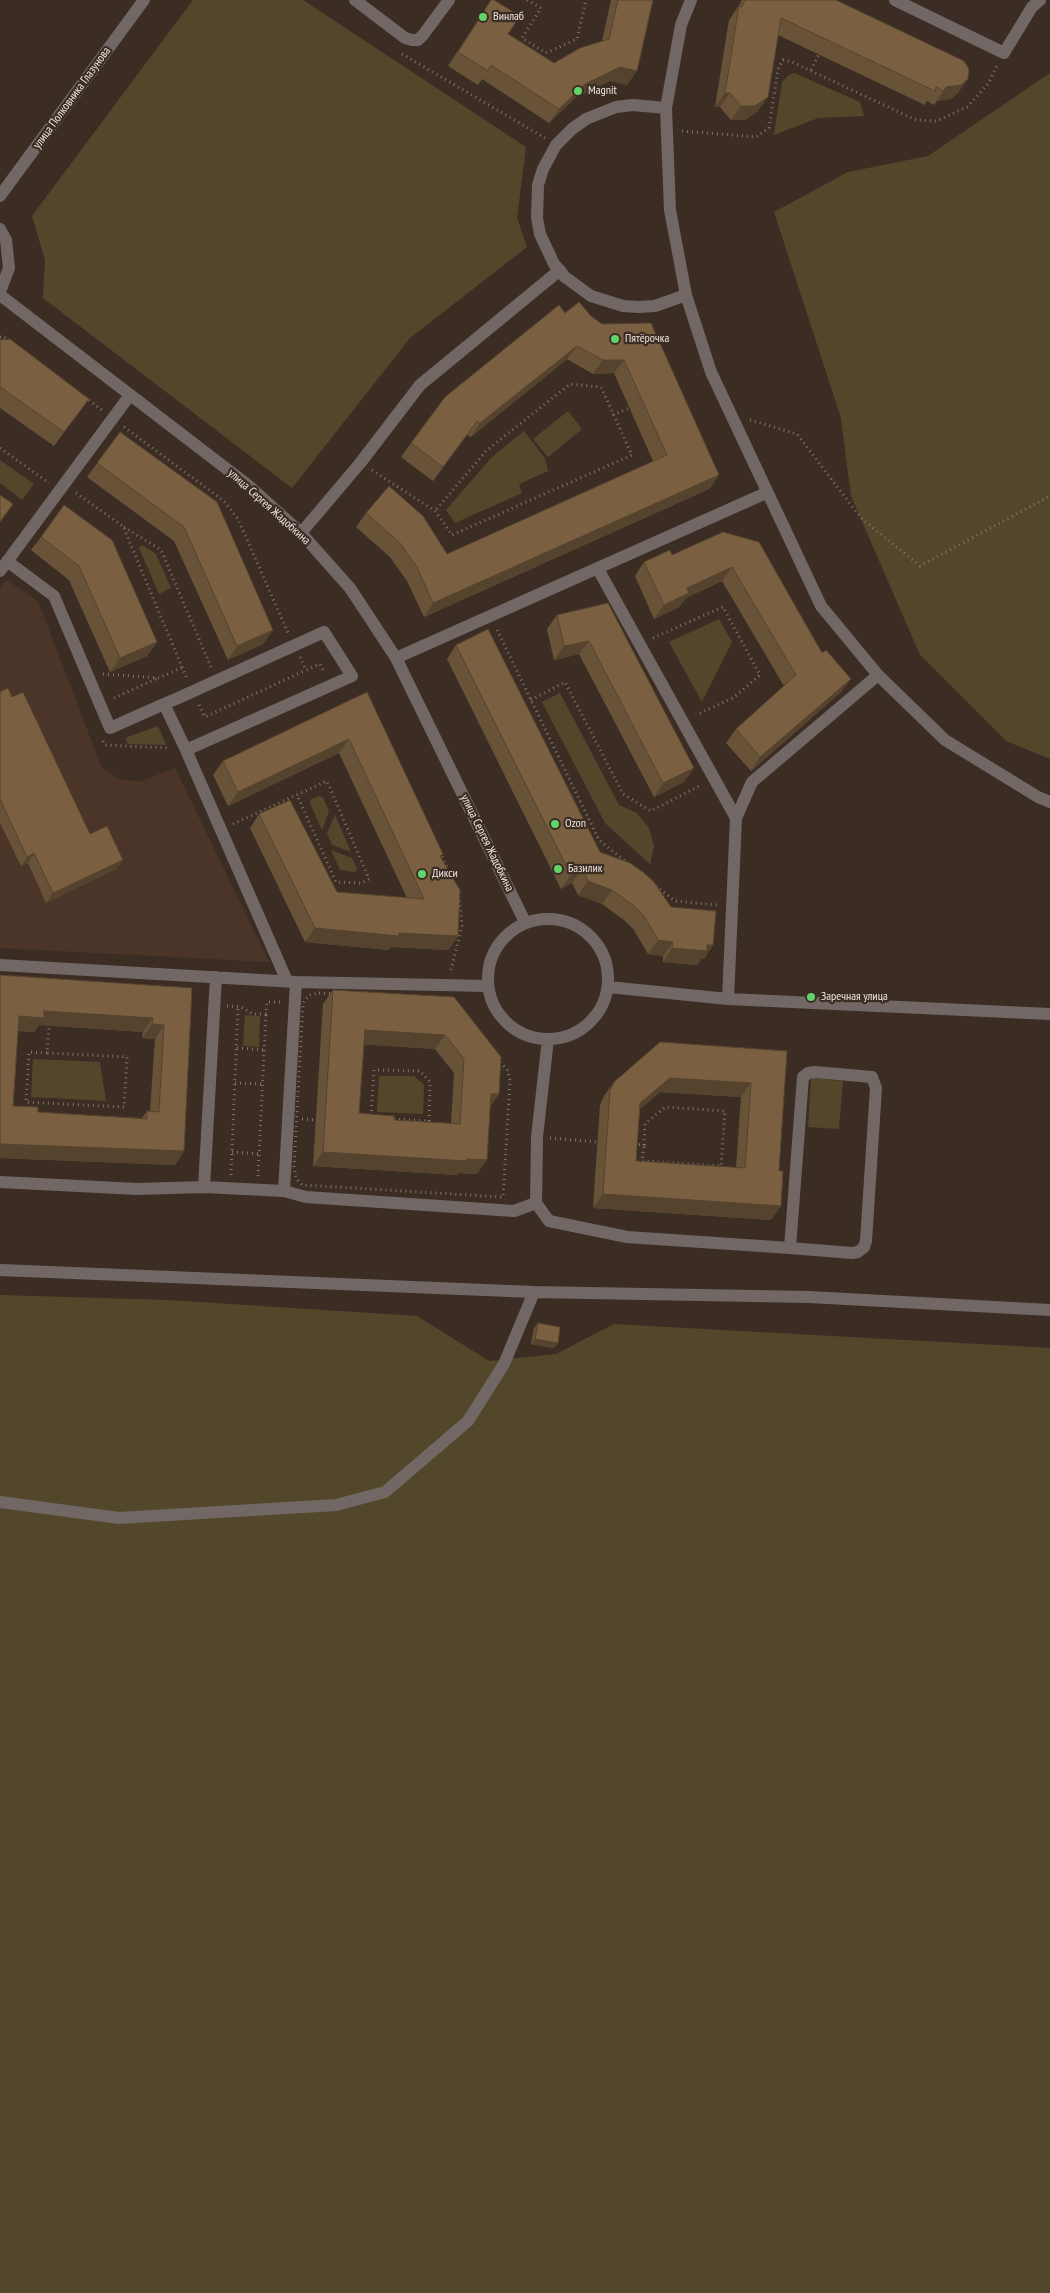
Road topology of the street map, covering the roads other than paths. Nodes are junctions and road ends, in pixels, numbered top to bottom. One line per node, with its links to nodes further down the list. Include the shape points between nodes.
1 (144, 0): 8 (street, улица Полковника Глазунова)
2 (356, 0): 3 (street, via 412,40 423,35)
3 (449, 0)
4 (691, 0): 7 (street, via 680,25)
5 (895, 0): 6 (street, via 1004,53 1032,7)
6 (1040, 0)
7 (666, 108): 10 (street, via 633,104 601,112 572,129 556,145 538,185 537,218 546,250); 12 (street, via 670,210)
8 (0, 196)
9 (0, 229): 11 (street, via 6,240 9,268)
10 (560, 270): 12 (street, via 591,296 623,306 655,306); 15 (street, via 420,385)
11 (0, 293): 13 (street, улица Сергея Жадобкина)
12 (686, 295): 14 (street, via 711,372)
13 (130, 395): 15 (street, улица Сергея Жадобкина, via 249,486); 16 (street)
14 (766, 493): 17 (street); 19 (street, via 821,606)
15 (301, 533): 18 (street, улица Сергея Жадобкина, via 350,588)
16 (4, 566): 20 (street, via 54,596 110,728)
17 (598, 569): 18 (street); 23 (street)
18 (396, 658): 24 (street, улица Сергея Жадобкина)
19 (878, 675): 22 (street, via 945,740); 23 (street, via 752,782)
20 (170, 701): 21 (street); 21 (street, via 324,632 352,676)
21 (179, 750): 27 (street)
22 (1050, 802)
23 (736, 818): 30 (street)
24 (525, 922): 28 (street, via 506,936 492,955); 29 (street, via 556,918 585,930 604,955)
25 (0, 965): 26 (street)
26 (216, 977): 27 (street); 34 (street)
27 (291, 982): 28 (street, via 320,988); 35 (street, via 299,1003)
28 (488, 986): 32 (street, via 492,1002 511,1027 525,1035)
29 (608, 986): 30 (street); 32 (street, via 600,1009 585,1027 572,1035)
30 (728, 999): 31 (street)
31 (1050, 1014)
32 (548, 1039): 36 (street, via 537,1137)
33 (0, 1182): 34 (street, via 137,1189)
34 (204, 1186): 35 (street)
35 (284, 1191): 36 (street, via 306,1197 514,1211)
36 (536, 1203): 37 (street, via 550,1220 627,1237)
37 (790, 1248): 37 (street, via 852,1253 864,1247 876,1088 872,1077 815,1072 808,1072 803,1077)
38 (0, 1270): 39 (street)
39 (534, 1292): 40 (street, via 809,1298); 41 (street, via 504,1364 468,1421 385,1492 336,1505 119,1518)
40 (1050, 1310)
41 (0, 1502)

